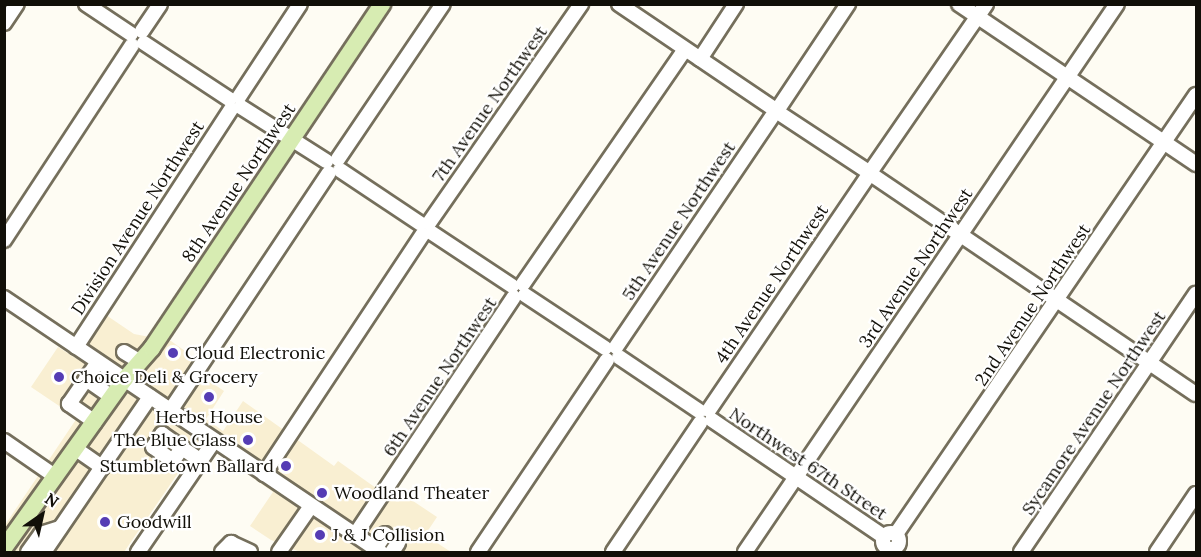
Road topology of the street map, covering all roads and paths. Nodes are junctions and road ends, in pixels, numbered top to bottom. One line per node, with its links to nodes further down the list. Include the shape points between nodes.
1 (17, 4): 15 (street)
2 (86, 4): 16 (street, Northwest 67th Street)
3 (160, 4): 16 (street)
4 (300, 4): 21 (street, Division Avenue Northwest)
5 (371, 4): 23 (main road, 8th Avenue Northwest)
6 (382, 4): 23 (main road, 8th Avenue Northwest)
7 (443, 4): 26 (street)
8 (581, 4): 28 (street, 7th Avenue Northwest)
9 (619, 4): 17 (street)
10 (736, 4): 18 (street)
11 (848, 4): 22 (street, 5th Avenue Northwest)
12 (959, 4): 14 (street)
13 (1117, 4): 19 (street, 3rd Avenue Northwest)
14 (982, 10): 19 (street); 27 (street, 4th Avenue Northwest)
15 (4, 23)
16 (137, 38): 21 (street, Northwest 67th Street); 30 (street)
17 (685, 49): 18 (street); 31 (street, 6th Avenue Northwest)
18 (700, 59): 22 (street)
19 (1068, 76): 24 (street); 29 (street, 3rd Avenue Northwest)
20 (1197, 95): 24 (street, 2nd Avenue Northwest)
21 (235, 103): 23 (street, Northwest 67th Street); 35 (street, Division Avenue Northwest, via 92,330)
22 (776, 111): 27 (street); 36 (street, 5th Avenue Northwest)
23 (288, 137): 26 (street, Northwest 67th Street); 40 (main road, 8th Avenue Northwest, via 152,348); 40 (main road, 8th Avenue Northwest, via 129,355)
24 (1166, 143): 25 (street); 34 (street, 2nd Avenue Northwest)
25 (1197, 164)
26 (333, 166): 28 (street, Northwest 67th Street); 44 (street)
27 (869, 173): 29 (street); 45 (street, 4th Avenue Northwest)
28 (426, 229): 31 (street, Northwest 67th Street); 53 (street, 7th Avenue Northwest)
29 (960, 235): 34 (street); 55 (street, 3rd Avenue Northwest)
30 (4, 240)
31 (519, 290): 36 (street, Northwest 67th Street); 60 (street, 6th Avenue Northwest, via 389,497)
32 (1197, 294): 38 (street, Sycamore Avenue Northwest)
33 (4, 298): 35 (street)
34 (1058, 300): 38 (street); 61 (street, 2nd Avenue Northwest)
35 (76, 347): 37 (street)
36 (612, 353): 45 (street, Northwest 67th Street); 71 (street, 5th Avenue Northwest)
37 (98, 362): 39 (street); 40 (street)
38 (1150, 363): 41 (street); 74 (street, Sycamore Avenue Northwest)
39 (86, 379): 42 (street); 46 (street, via 69,404)
40 (124, 380): 42 (main road, 8th Avenue Northwest); 43 (street)
41 (1197, 394)
42 (112, 397): 46 (main road, 8th Avenue Northwest)
43 (150, 397): 44 (street); 52 (street)
44 (170, 411): 48 (street)
45 (705, 416): 55 (street, Northwest 67th Street); 72 (street, 4th Avenue Northwest)
46 (95, 422): 50 (main road, 8th Avenue Northwest)
47 (4, 441): 54 (street)
48 (214, 441): 51 (street); 53 (street)
49 (182, 448): 51 (street)
50 (75, 449): 52 (street); 54 (main road, 8th Avenue Northwest)
51 (201, 461): 67 (street)
52 (102, 467): 58 (street)
53 (264, 474): 57 (street)
54 (56, 477): 62 (main road, 8th Avenue Northwest)
55 (796, 478): 61 (street, Northwest 67th Street); 73 (street, 3rd Avenue Northwest)
56 (1197, 494): 75 (street)
57 (311, 506): 60 (street); 70 (street)
58 (60, 528): 65 (street, via 41,534); 66 (street)
59 (385, 534): 63 (street)
60 (355, 535): 63 (street)
61 (893, 545)
62 (4, 548): 64 (street)
63 (378, 551)
64 (10, 552)
65 (28, 552)
66 (44, 552)
67 (138, 552)
68 (222, 552): 69 (street, via 231,543)
69 (250, 552)
70 (279, 552)
71 (478, 552)
72 (613, 552)
73 (745, 552)
74 (1021, 552)
75 (1157, 552)

